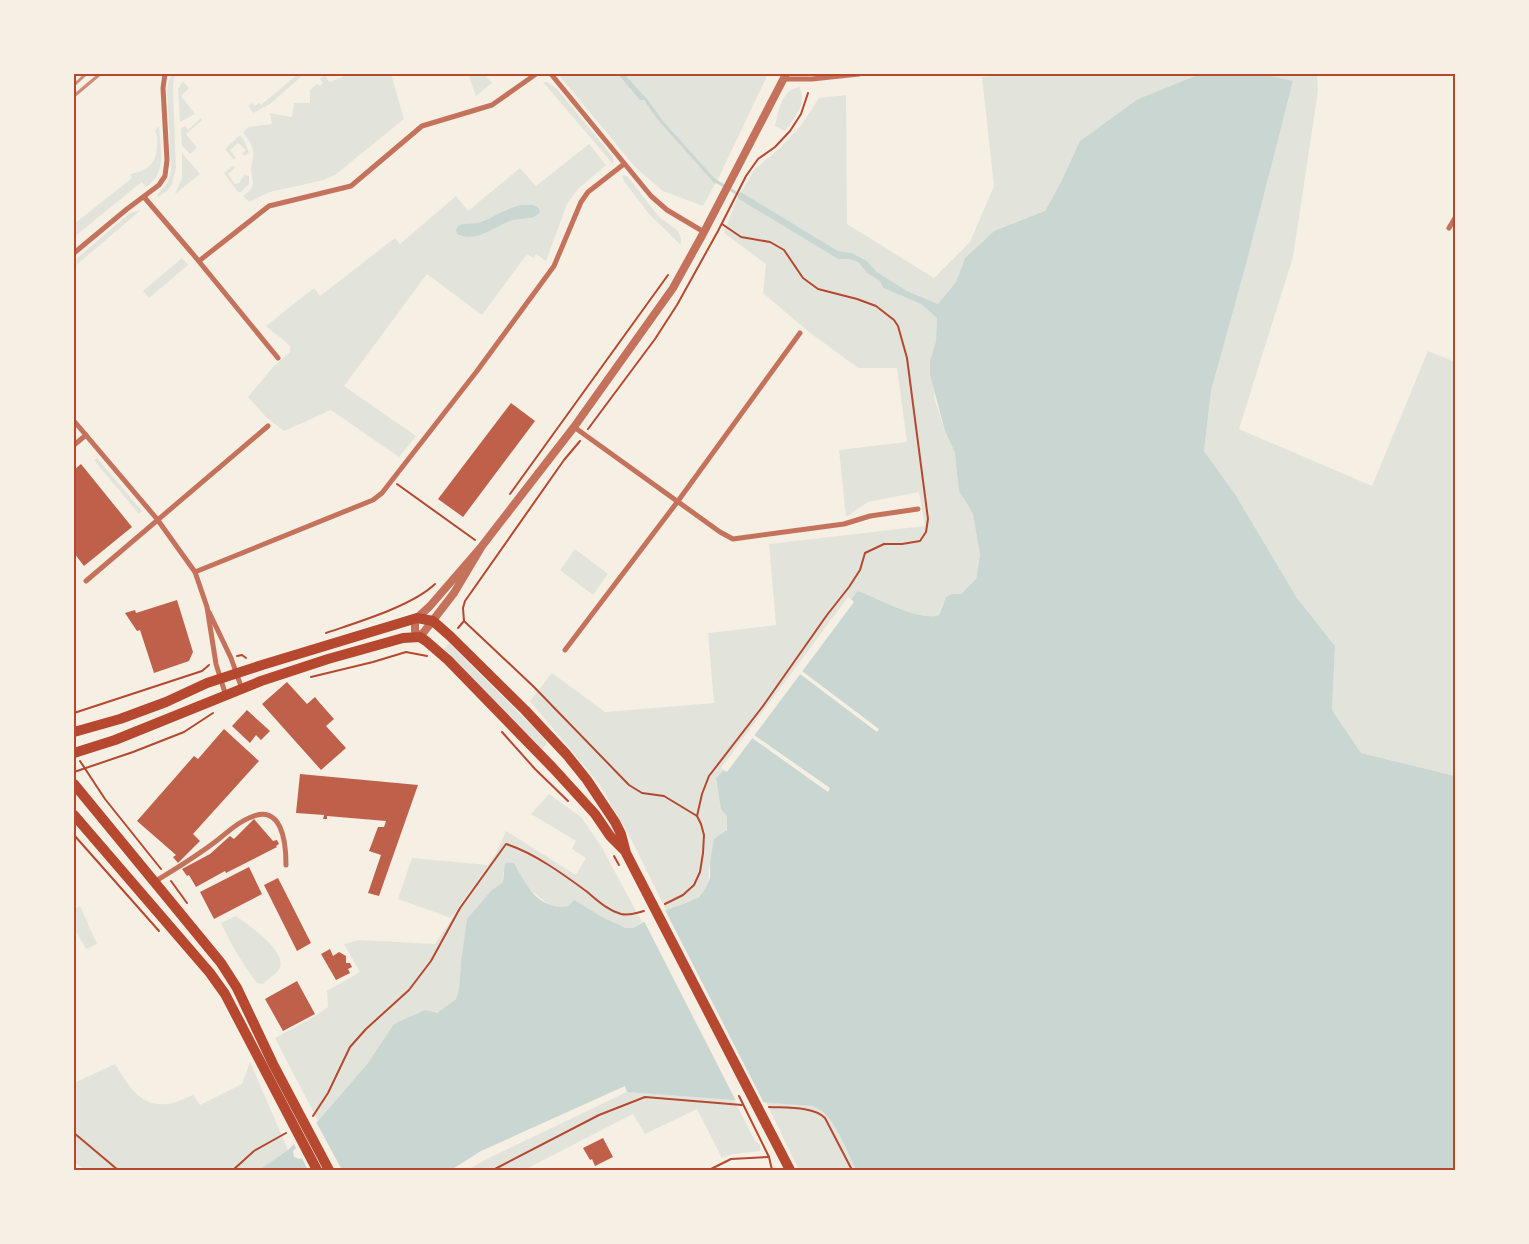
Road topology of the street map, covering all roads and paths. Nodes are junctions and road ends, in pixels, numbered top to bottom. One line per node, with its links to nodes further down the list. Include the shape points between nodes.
1 (165, 74): 8 (street, via 167,170 162,182)
2 (536, 74): 14 (street, via 492,106 422,126 351,186 270,206)
3 (552, 74): 7 (street)
4 (858, 74): 5 (street, via 812,79)
5 (785, 76): 12 (street)
6 (808, 93): 10 (path, via 801,114 790,130 775,147 758,159 742,183)
7 (624, 164): 12 (street, via 667,210); 24 (street, via 588,192 554,266)
8 (144, 197): 13 (street); 14 (street)
9 (1455, 218): 11 (street)
10 (722, 224): 21 (path, via 655,339); 53 (path, via 741,237 770,242 784,250 803,278 818,290 876,306 894,320 907,358 928,519 926,532 920,541 884,544 864,553 860,570 849,587 709,776)
11 (1449, 228)
12 (704, 232): 20 (street, via 673,288)
13 (74, 253)
14 (200, 261): 17 (street)
15 (672, 269): 25 (path)
16 (800, 333): 26 (street)
17 (278, 358)
18 (74, 421): 22 (street)
19 (268, 426): 28 (street)
20 (574, 426): 21 (street); 30 (street)
21 (585, 434): 26 (street); 53 (path, via 465,601 464,621 534,687 629,785 642,793 664,796)
22 (86, 435): 23 (street); 28 (street)
23 (74, 445)
24 (393, 481): 29 (path); 31 (street, via 373,500)
25 (505, 500)
26 (678, 501): 27 (street, via 733,539 844,524 870,516); 39 (street)
27 (918, 509)
28 (157, 519): 31 (street); 33 (street)
29 (476, 541)
30 (482, 546): 36 (street); 37 (street)
31 (195, 572): 34 (street)
32 (439, 580): 35 (path, via 427,592)
33 (86, 581)
34 (207, 608): 41 (street); 43 (street)
35 (393, 608)
36 (418, 618): 37 (main road); 38 (street, via 415,631); 41 (main road)
37 (433, 621): 38 (street); 55 (main road, via 525,710 587,780 615,822)
38 (420, 637): 44 (main road, via 403,638 328,659); 55 (main road, via 448,660 553,768)
39 (565, 650)
40 (430, 657): 42 (path, via 406,652)
41 (237, 673): 43 (main road); 44 (street)
42 (310, 677)
43 (220, 679): 45 (street); 47 (main road, via 120,719)
44 (242, 690): 45 (main road)
45 (226, 696): 48 (main road, via 116,740)
46 (218, 710): 49 (path, via 184,732)
47 (74, 732)
48 (74, 752)
49 (86, 769): 50 (path); 57 (path, via 105,799)
50 (74, 772)
51 (74, 784): 58 (main road)
52 (74, 815): 73 (main road, via 220,987)
53 (697, 816): 60 (path, via 704,835 700,872 694,885 683,895)
54 (74, 835): 62 (path)
55 (626, 853): 77 (main road)
56 (286, 865): 57 (street, via 282,830 273,818 259,814 248,818)
57 (166, 875): 58 (street); 59 (path)
58 (153, 882): 74 (main road, via 221,963 237,988)
59 (188, 906)
60 (657, 906)
61 (649, 909): 65 (path, via 623,914 606,907 529,854 506,844 460,908 431,961 409,990 350,1047)
62 (162, 935)
63 (752, 1106): 75 (path, via 645,1097 599,1116)
64 (761, 1106): 78 (path, via 820,1113)
65 (313, 1116)
66 (288, 1132): 72 (path, via 254,1151)
67 (74, 1133): 71 (path)
68 (760, 1138): 69 (path)
69 (769, 1157): 70 (path, via 731,1159); 76 (path)
70 (710, 1169)
71 (118, 1170)
72 (233, 1170)
73 (317, 1170)
74 (329, 1170)
75 (493, 1170)
76 (772, 1170)
77 (790, 1170)
78 (852, 1170)

